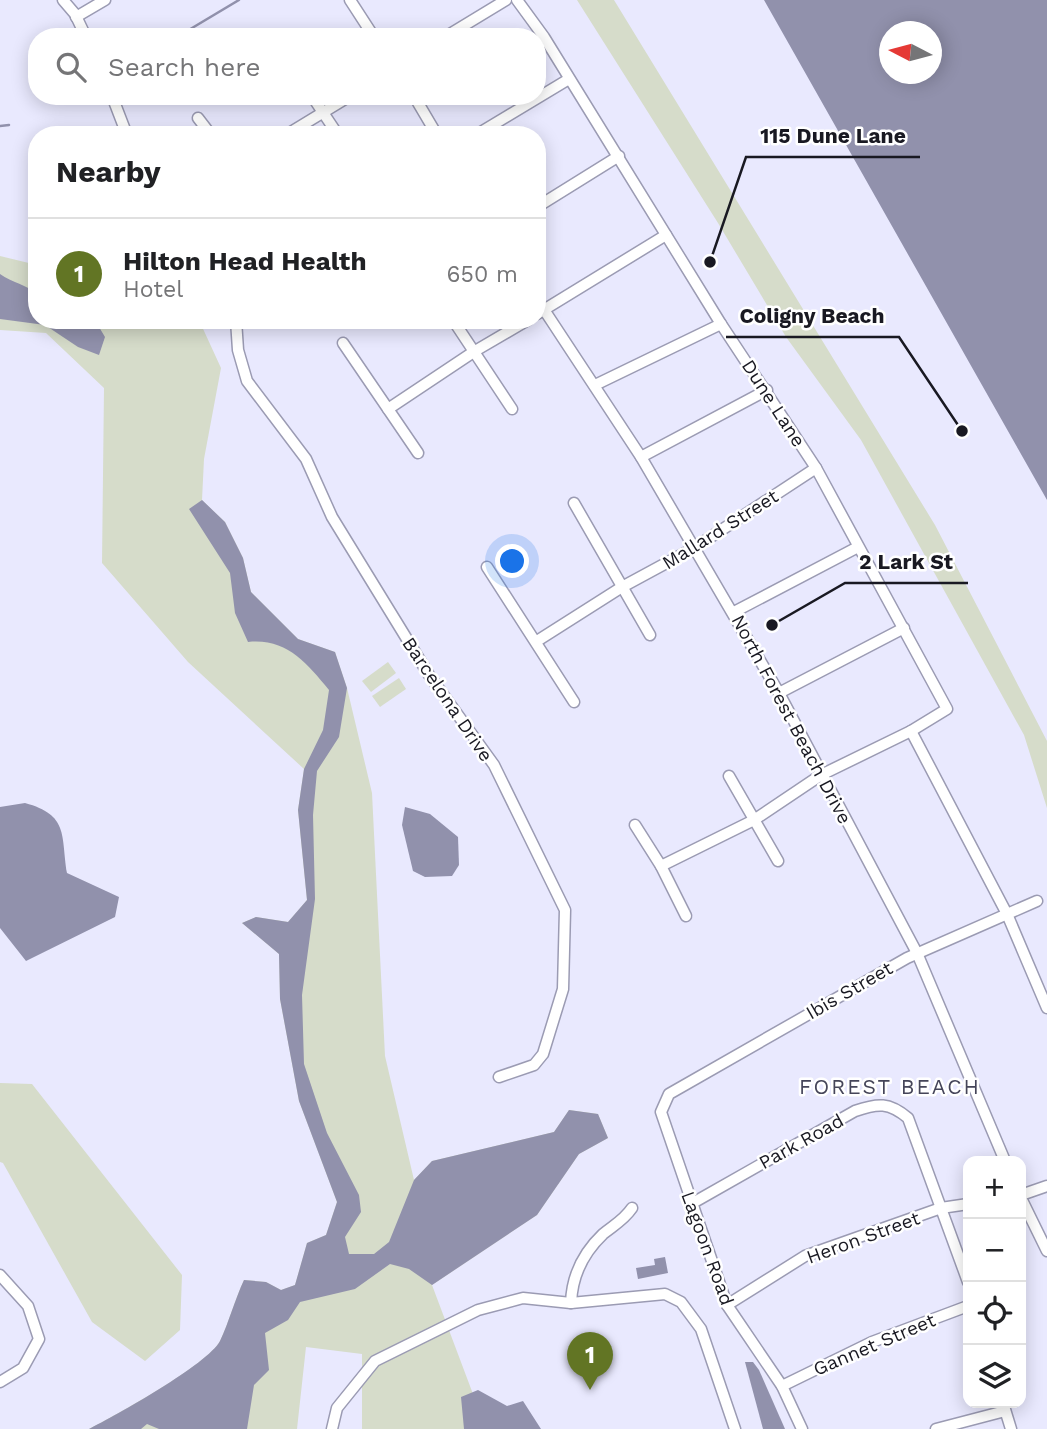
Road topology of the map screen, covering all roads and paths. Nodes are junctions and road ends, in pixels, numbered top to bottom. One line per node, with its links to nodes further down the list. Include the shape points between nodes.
1 (62, 0): 6 (street)
2 (105, 0): 6 (street)
3 (506, 0): 9 (street)
4 (517, 0): 10 (street, Dune Lane)
5 (354, 2): 8 (street)
6 (76, 17): 7 (street)
7 (82, 28)
8 (369, 28)
9 (461, 28)
10 (537, 28)
11 (546, 40): 12 (street, Dune Lane)
12 (569, 79): 13 (street); 27 (street, Dune Lane)
13 (546, 93)
14 (115, 105): 21 (street)
15 (318, 105): 19 (street)
16 (336, 105): 19 (street)
17 (420, 105): 25 (street)
18 (526, 105): 26 (street)
19 (323, 113): 23 (street); 24 (street)
20 (198, 118): 22 (street)
21 (124, 126)
22 (204, 126)
23 (301, 126)
24 (332, 126)
25 (432, 126)
26 (491, 126)
27 (619, 156): 28 (street); 29 (street, Dune Lane)
28 (546, 201)
29 (666, 235): 30 (street); 32 (street, Dune Lane)
30 (546, 308)
31 (546, 320): 38 (street, North Forest Beach Drive)
32 (721, 324): 38 (street); 39 (street, Dune Lane)
33 (237, 329): 68 (street, Barcelona Drive, via 247,381 306,459 332,517 422,663 494,765 565,910 563,989 543,1054 534,1065)
34 (459, 329): 37 (street)
35 (513, 329): 37 (street)
36 (343, 343): 40 (street)
37 (475, 351): 40 (street); 41 (street)
38 (595, 385): 43 (street, North Forest Beach Drive)
39 (766, 390): 43 (street); 44 (street, Dune Lane)
40 (388, 409): 42 (street)
41 (512, 409)
42 (418, 453)
43 (641, 457): 47 (street, North Forest Beach Drive)
44 (816, 468): 46 (street, Dune Lane); 47 (street, Mallard Street)
45 (574, 503): 49 (street)
46 (858, 547): 50 (street); 51 (street, Dune Lane)
47 (694, 548): 49 (street, Mallard Street); 50 (street, North Forest Beach Drive)
48 (487, 567): 53 (street)
49 (622, 587): 52 (street); 53 (street, Mallard Street)
50 (734, 612): 54 (street, North Forest Beach Drive)
51 (904, 628): 54 (street); 56 (street, Dune Lane, via 947,709)
52 (650, 635)
53 (537, 641): 55 (street)
54 (779, 693): 57 (street, North Forest Beach Drive)
55 (574, 702)
56 (911, 731): 57 (street); 64 (street)
57 (821, 775): 59 (street); 66 (street, North Forest Beach Drive)
58 (729, 776): 59 (street)
59 (754, 820): 61 (street); 62 (street)
60 (635, 825): 62 (street)
61 (778, 861)
62 (661, 866): 65 (street)
63 (1037, 901): 64 (street, Ibis Street)
64 (1007, 914): 66 (street, Ibis Street); 67 (street)
65 (686, 916)
66 (917, 953): 69 (street, Ibis Street); 70 (street, North Forest Beach Drive)
67 (1047, 1007)
68 (499, 1077)
69 (669, 1094): 73 (street, Lagoon Road, via 661,1112)
70 (1003, 1156)
71 (1047, 1186): 72 (street)
72 (1026, 1194)
73 (691, 1203): 77 (street, Park Road, via 855,1111 878,1103 895,1107 908,1118); 82 (street, Lagoon Road)
74 (963, 1205): 77 (street, Heron Street)
75 (1026, 1207): 78 (street)
76 (632, 1208): 81 (street, via 586,1254 571,1285)
77 (940, 1209): 79 (street, Park Road); 82 (street, Heron Street, via 805,1256)
78 (1047, 1251)
79 (963, 1269)
80 (0, 1275): 84 (street, via 28,1306 38,1339 23,1368)
81 (571, 1303): 88 (street, via 523,1298 478,1310 375,1361 337,1408); 89 (street, via 665,1294 681,1302 701,1329)
82 (727, 1305): 85 (street, Lagoon Road)
83 (963, 1309): 85 (street, Gannet Street, via 872,1342)
84 (0, 1382)
85 (782, 1386): 90 (street, Lagoon Road)
86 (1001, 1408): 91 (street)
87 (1004, 1408): 92 (street)
88 (332, 1429)
89 (735, 1429)
90 (802, 1429)
91 (936, 1429)
92 (1011, 1429)

